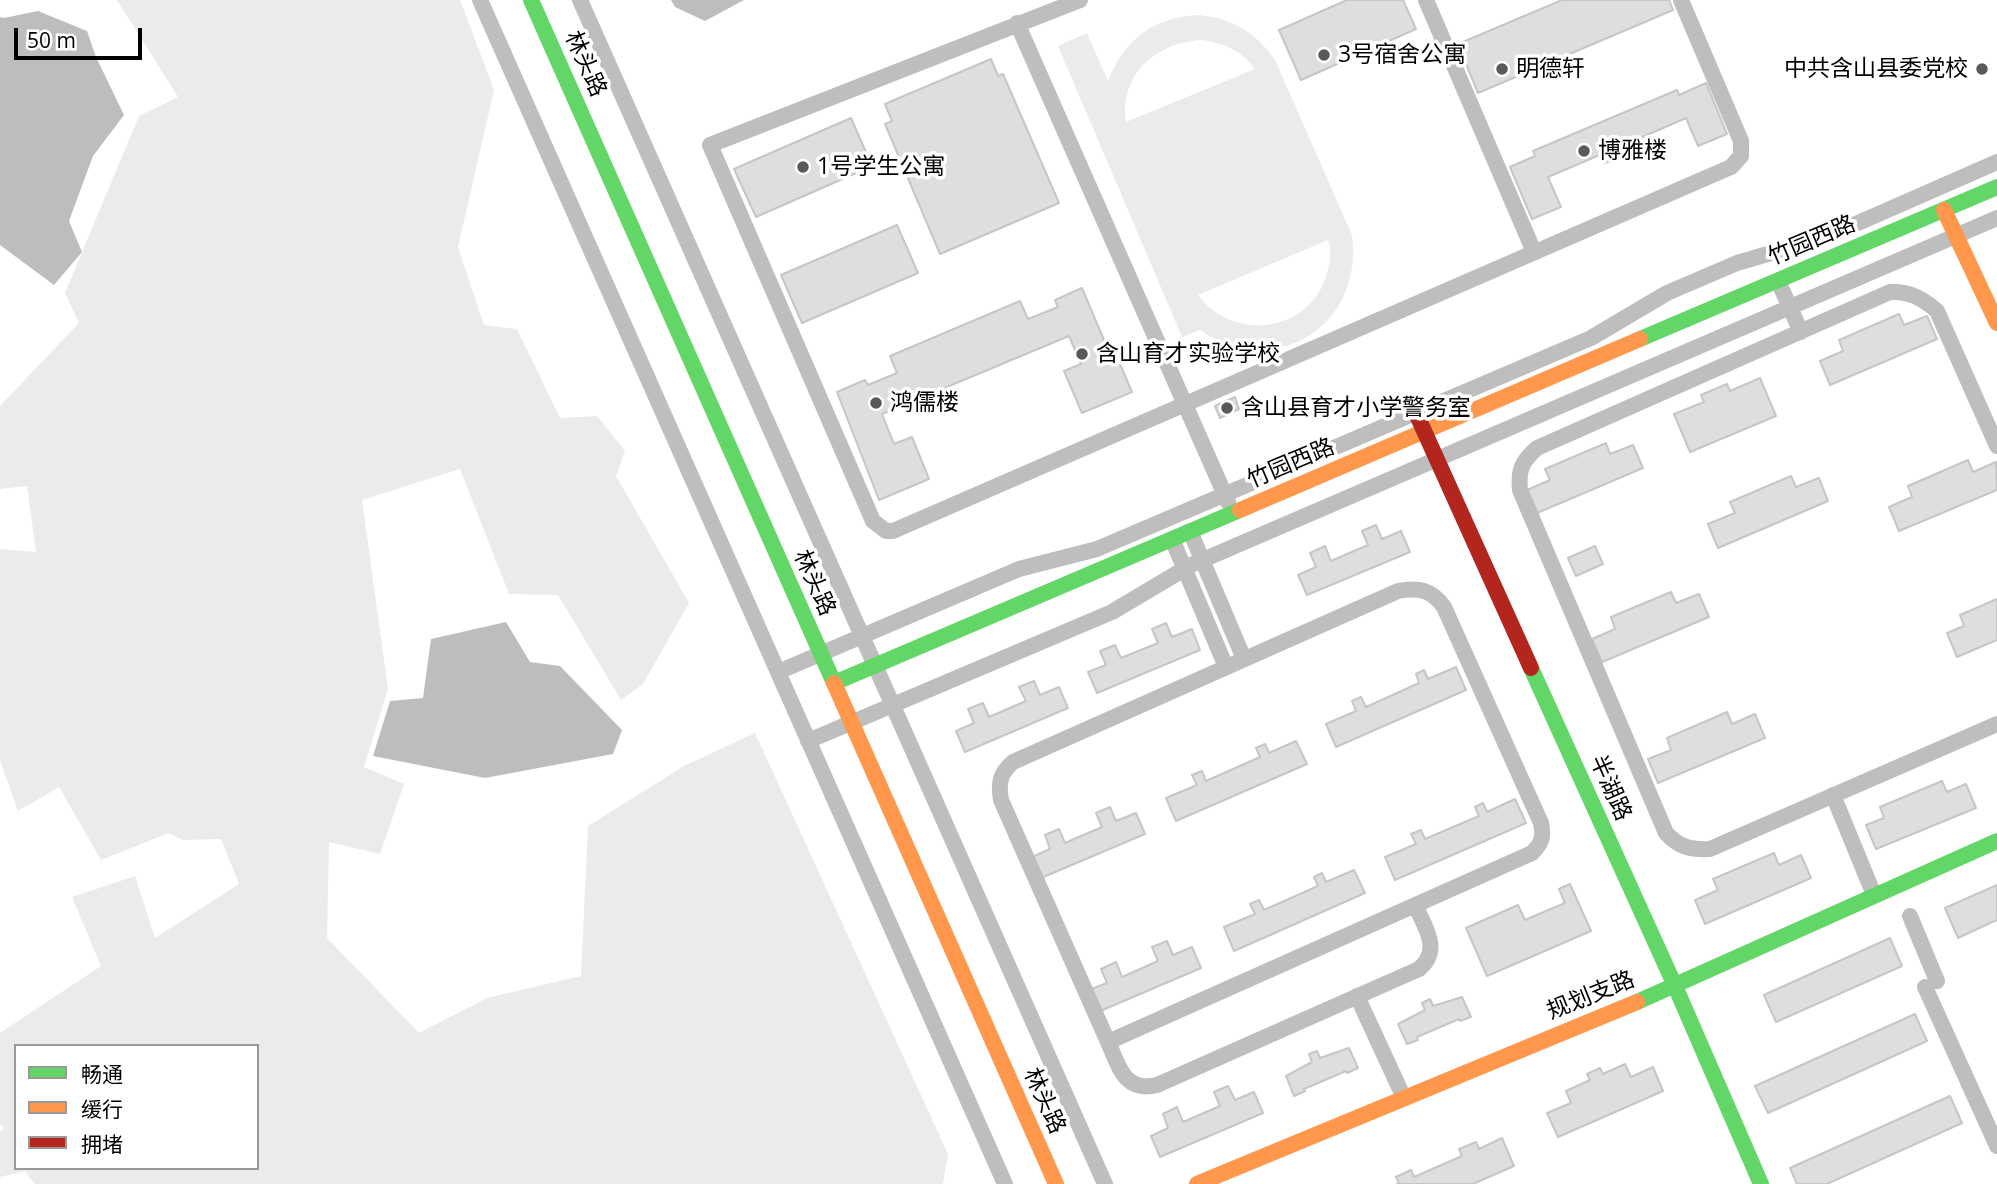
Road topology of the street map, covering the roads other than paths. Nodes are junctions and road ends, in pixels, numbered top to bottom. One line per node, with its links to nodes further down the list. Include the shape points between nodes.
1 (480, 0): 33 (street)
2 (531, 0): 29 (main road, 林头路)
3 (580, 0): 28 (street)
4 (1080, 0): 7 (street)
5 (1426, 0): 13 (street)
6 (1681, 0): 13 (street, via 1741,141 1741,156 1731,167)
7 (1017, 23): 18 (street); 18 (street, via 710,145 873,522 893,531)
8 (1997, 162): 19 (street, via 1826,237 1737,263 1690,283 1591,338)
9 (1997, 187): 10 (main road, 竹园西路)
10 (1944, 210): 12 (main road); 14 (main road, 竹园西路)
11 (1997, 218): 12 (street)
12 (1956, 236): 15 (street); 16 (main road)
13 (1535, 252): 18 (street)
14 (1778, 281): 15 (street); 20 (main road, 竹园西路)
15 (1790, 308): 17 (street); 22 (street)
16 (1997, 323)
17 (1801, 332): 21 (street, via 1890,292 1903,291 1924,299 1937,311); 39 (street, via 1537,448 1524,459 1518,474 1520,490 1666,832 1676,843 1691,850 1710,849)
18 (1185, 404): 23 (street)
19 (1416, 413): 20 (main road, 半湖路); 28 (street, via 1097,549 1019,569)
20 (1424, 432): 22 (main road, 半湖路); 23 (main road, 竹园西路)
21 (1997, 446)
22 (1436, 460): 26 (street); 44 (main road, 半湖路)
23 (1233, 513): 24 (main road, 竹园西路)
24 (1190, 531): 25 (main road, 竹园西路); 26 (street)
25 (1172, 539): 27 (street); 31 (main road, 竹园西路)
26 (1202, 560): 27 (street); 30 (street)
27 (1185, 569): 32 (street); 35 (street, via 1112,612)
28 (862, 636): 29 (street); 31 (street)
29 (821, 653): 33 (street); 34 (main road, 林头路)
30 (1244, 659): 32 (street); 42 (street, via 1398,591 1424,590 1444,607 1543,834 1532,853)
31 (875, 666): 34 (main road, 竹园西路); 35 (street)
32 (1226, 667): 46 (street, via 1013,762 999,779 1001,800)
33 (778, 672): 38 (street)
34 (834, 683): 36 (main road, 林头路)
35 (893, 705): 36 (street); 51 (street)
36 (852, 723): 38 (street); 50 (main road, 林头路)
37 (1997, 724): 39 (street)
38 (808, 741): 49 (street)
39 (1833, 795): 41 (street)
40 (1997, 841): 41 (main road, 规划支路)
41 (1874, 895): 44 (main road, 规划支路)
42 (1415, 905): 45 (street, via 1431,943 1427,962); 46 (street)
43 (1910, 916): 48 (street, via 1931,984)
44 (1675, 986): 47 (main road, 规划支路); 53 (main road, 半湖路)
45 (1357, 996): 46 (street, via 1147,1088 1128,1082); 47 (street)
46 (1108, 1042)
47 (1404, 1098): 52 (main road, 规划支路)
48 (1997, 1146)
49 (1004, 1184)
50 (1056, 1184)
51 (1105, 1184)
52 (1197, 1184)
53 (1761, 1184)

